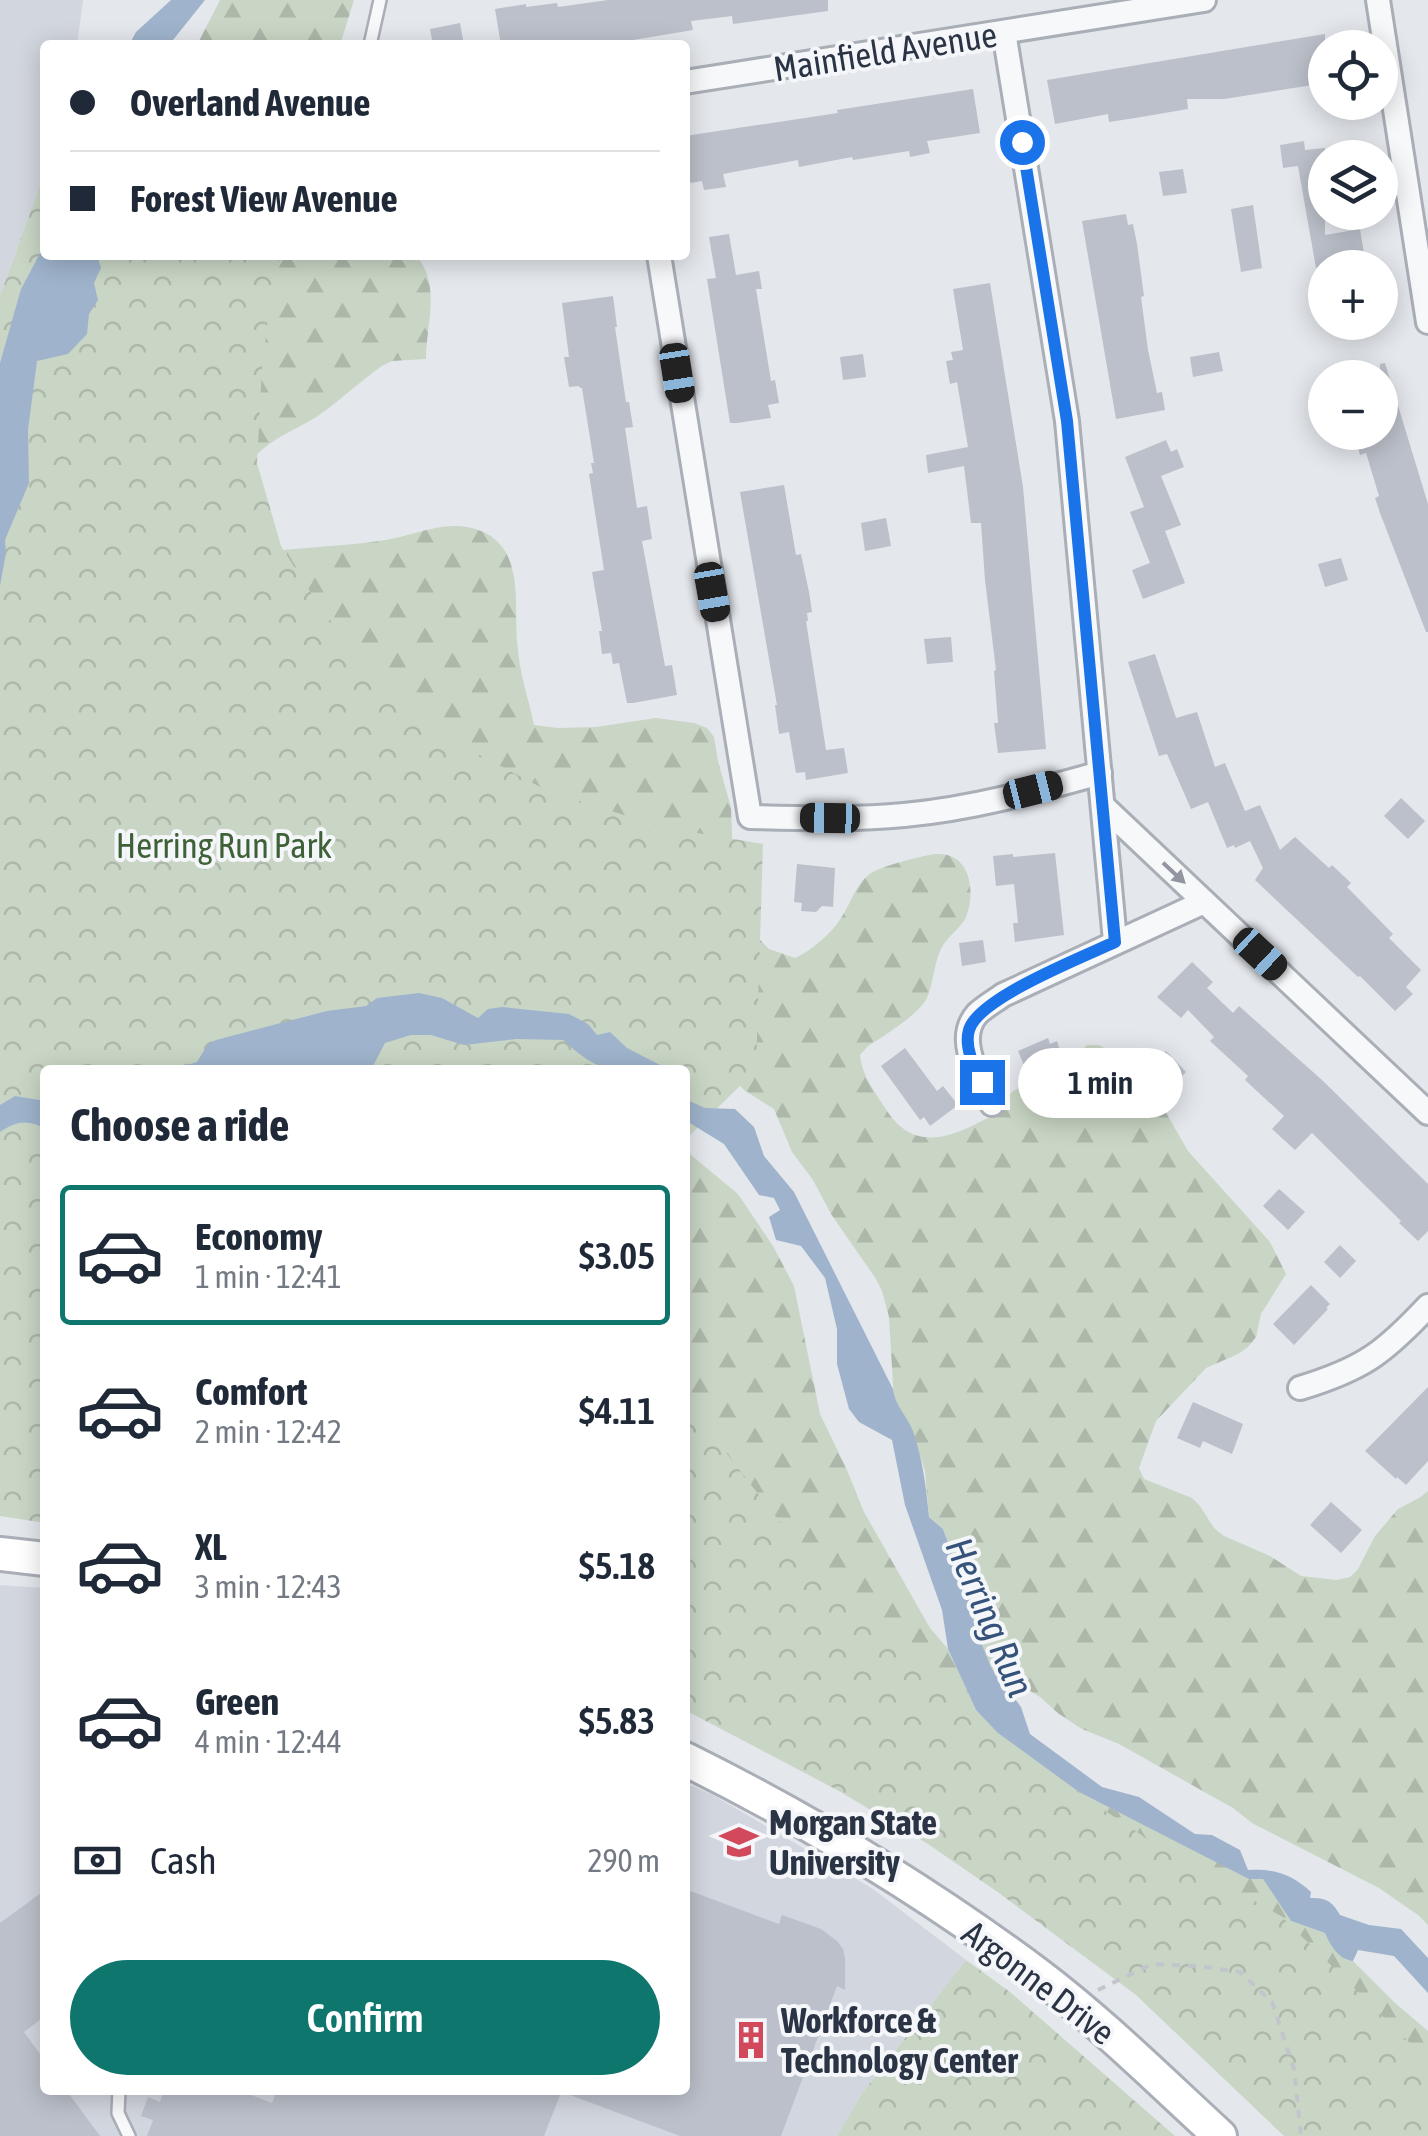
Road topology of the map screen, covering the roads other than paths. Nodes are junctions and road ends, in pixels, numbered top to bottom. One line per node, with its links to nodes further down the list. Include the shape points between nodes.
1 (380, 0): 5 (lane)
2 (1204, 0): 4 (street, Mainfield Avenue)
3 (1378, 0): 8 (street)
4 (1004, 32): 6 (street, Mainfield Avenue); 9 (street, via 1067,421)
5 (371, 40)
6 (690, 81)
7 (659, 260): 9 (street, via 750,817 906,815)
8 (1428, 322)
9 (1100, 773): 10 (street)
10 (1103, 806): 11 (street, one-way to 11); 12 (street)
11 (1204, 902): 12 (street); 14 (street)
12 (1115, 942): 13 (street, via 1003,995 976,1015 968,1032 971,1060)
13 (992, 1104)
14 (1428, 1113)
15 (1428, 1306): 16 (street, via 1357,1367)
16 (1300, 1388)
17 (0, 1554): 18 (main road)
18 (40, 1558)
19 (690, 1762): 22 (main road, Argonne Drive, via 867,1860 1036,1974)
20 (119, 2095): 21 (lane)
21 (128, 2136)
22 (1220, 2136)

